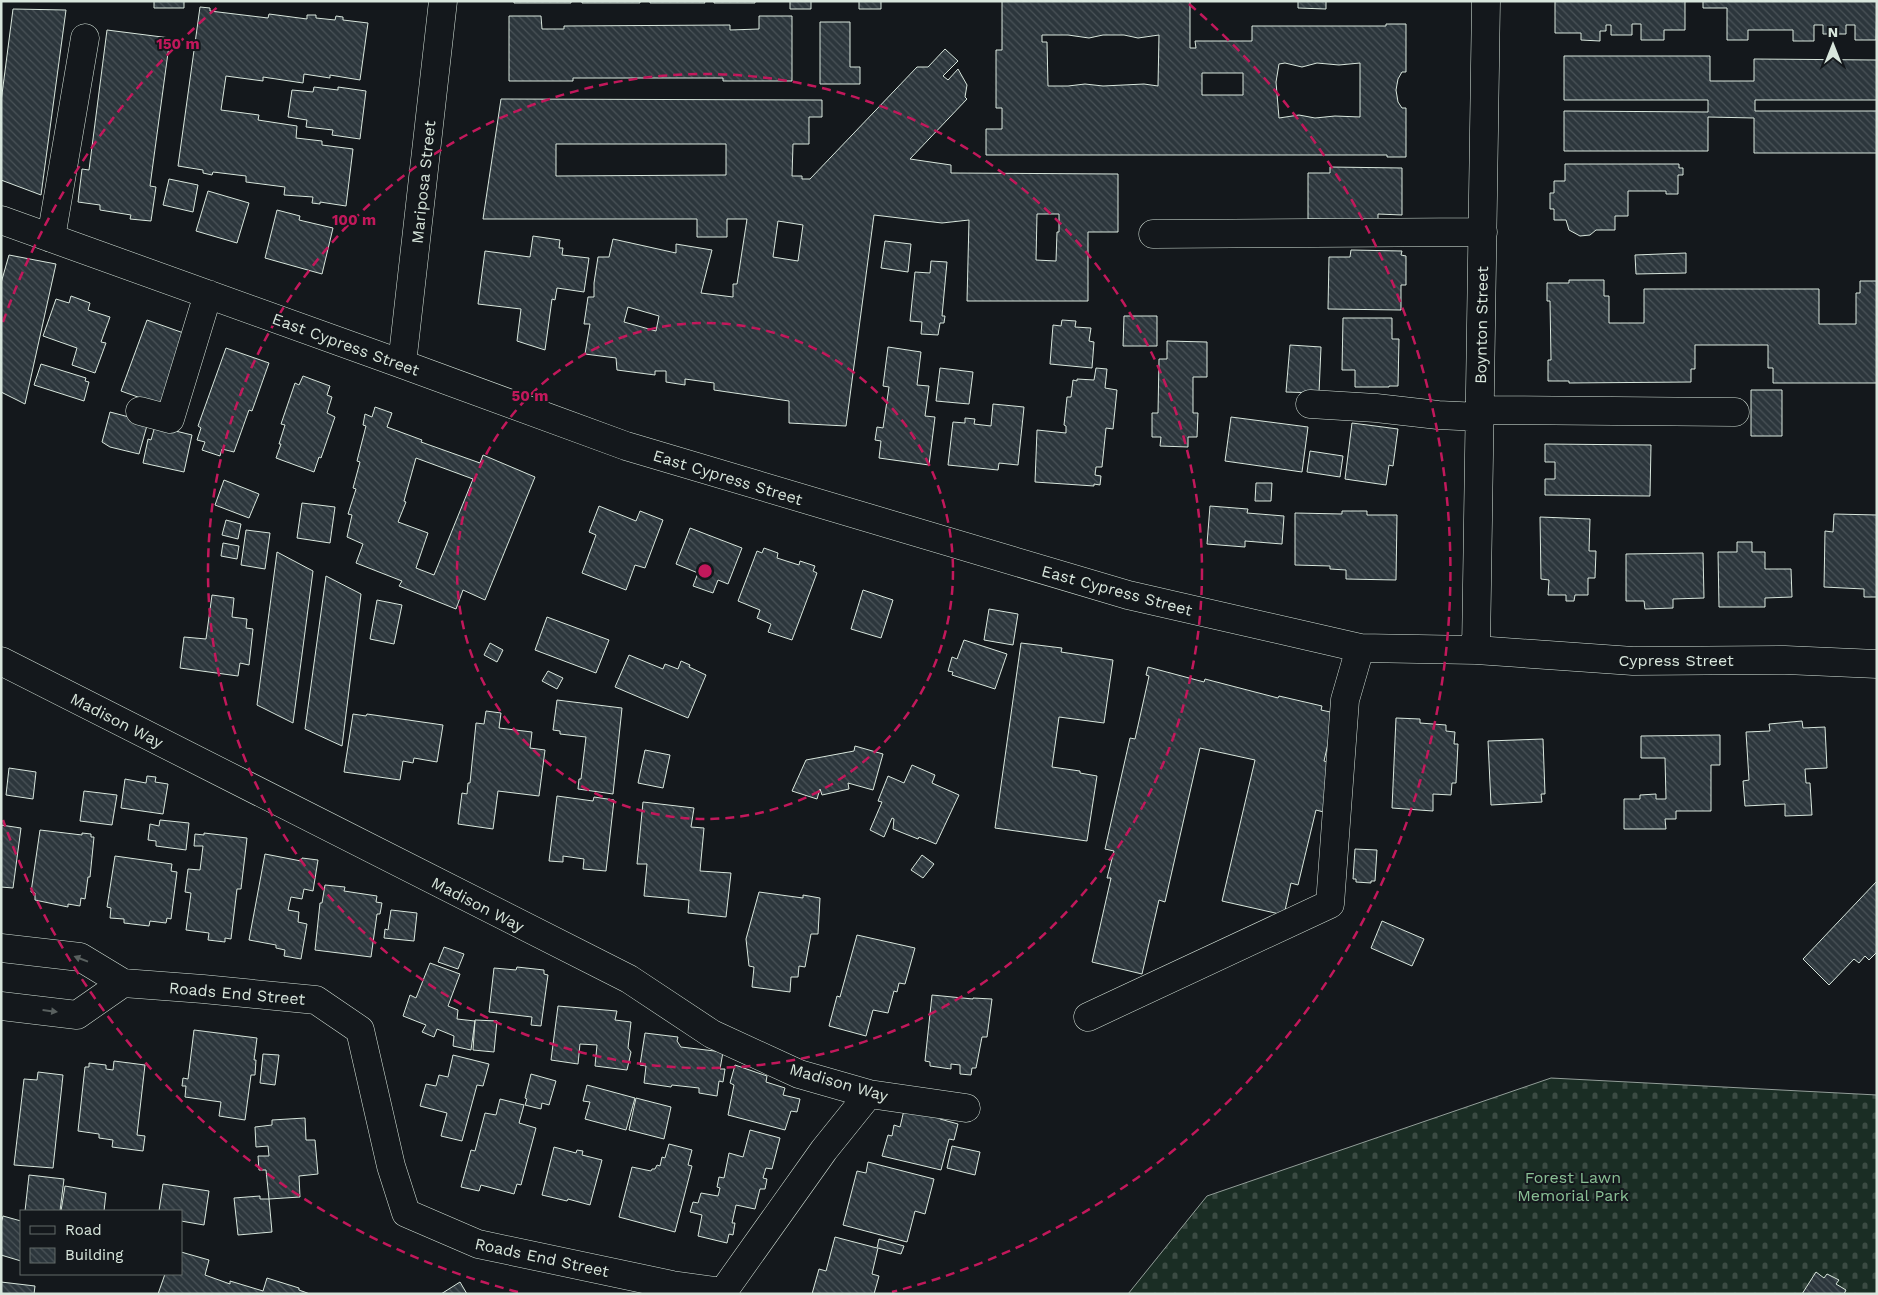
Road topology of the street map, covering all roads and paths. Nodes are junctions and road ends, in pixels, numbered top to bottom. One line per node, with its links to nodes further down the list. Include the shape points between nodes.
1 (443, 1): 9 (street, Mariposa Street)
2 (1486, 1): 5 (street, Boynton Street)
3 (85, 38): 7 (street)
4 (1, 220): 7 (street, East Cypress Street)
5 (1482, 232): 6 (street); 13 (street, Boynton Street)
6 (1153, 234)
7 (52, 238): 8 (street, East Cypress Street)
8 (208, 294): 9 (street, East Cypress Street); 11 (street, via 170,419)
9 (402, 364): 14 (street, East Cypress Street, via 626,446 819,505 1128,595)
10 (1310, 404): 13 (street, via 1438,415)
11 (140, 411)
12 (1735, 412): 13 (street)
13 (1480, 414): 15 (street, Boynton Street)
14 (1360, 648): 15 (street, East Cypress Street); 21 (street, via 1344,700 1330,904)
15 (1476, 650): 17 (street, Cypress Street, via 1633,661 1786,660)
16 (1, 661): 22 (street, Madison Way, via 629,979 712,1034 799,1074)
17 (1877, 664)
18 (1, 948): 19 (street, Roads End Street, one-way to 18, via 80,957)
19 (122, 983): 20 (street, one-way to 19, via 77,1015); 24 (street, Roads End Street, via 316,1000 360,1030 391,1166 406,1213 478,1244)
20 (1, 1006)
21 (1088, 1017)
22 (869, 1094): 23 (street, Madison Way); 24 (street, Roads End Street, via 824,1150)
23 (966, 1108)
24 (723, 1293)

